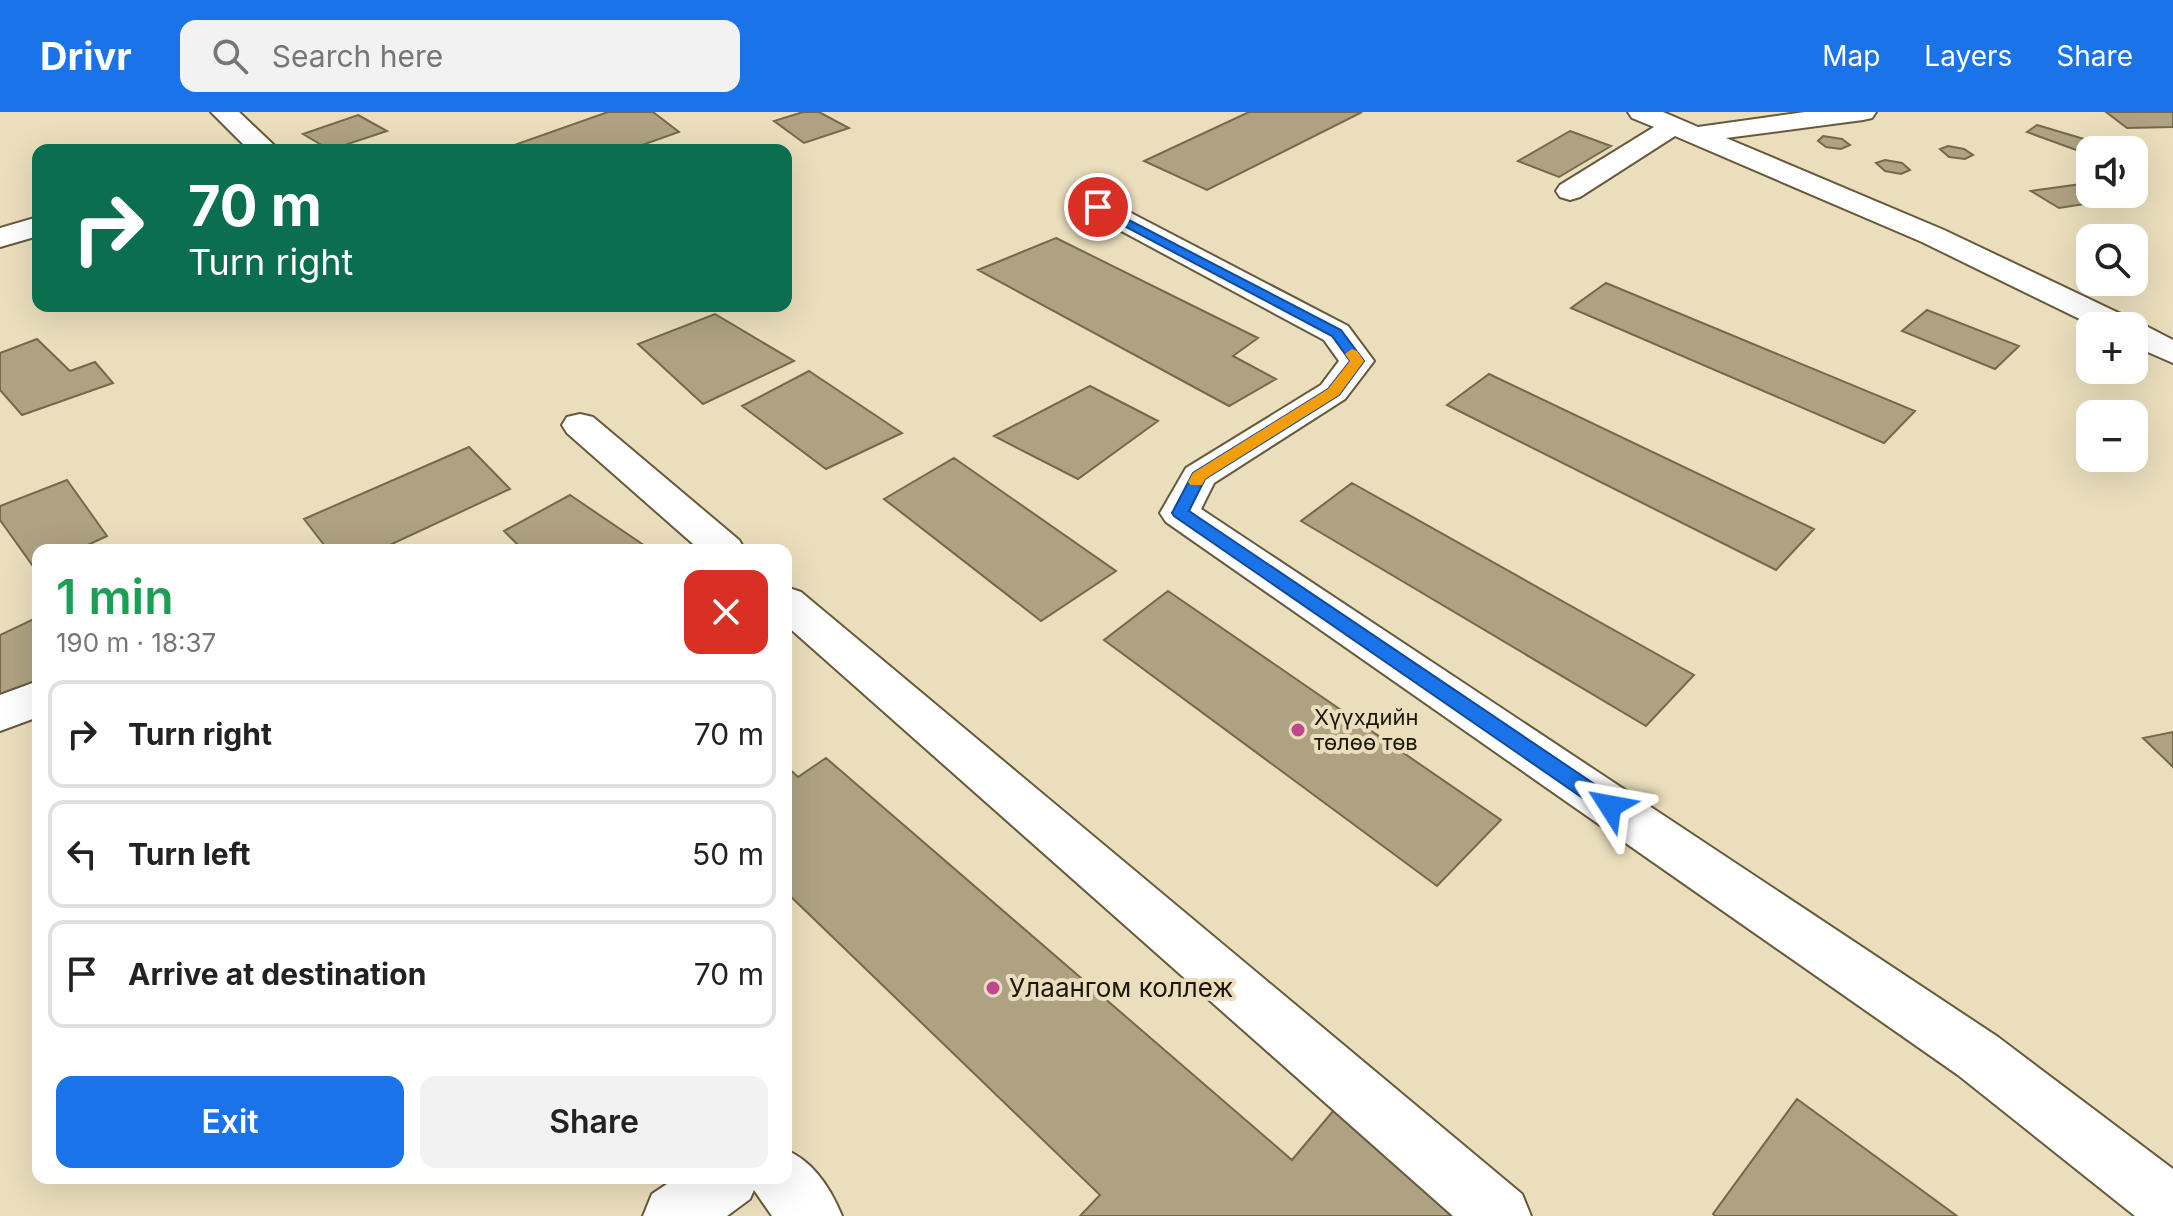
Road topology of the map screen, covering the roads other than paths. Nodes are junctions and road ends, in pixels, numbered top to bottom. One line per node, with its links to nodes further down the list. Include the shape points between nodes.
1 (224, 112): 5 (street)
2 (1641, 112): 4 (street)
3 (1863, 112): 4 (street)
4 (1686, 130): 6 (street); 10 (street, via 1933,236)
5 (259, 144)
6 (1570, 191)
7 (1098, 207): 20 (street, via 1336,333 1357,361 1333,392 1199,476 1180,513 1978,1056)
8 (32, 228): 9 (street)
9 (0, 238)
10 (2091, 312)
11 (2148, 340): 12 (street)
12 (2173, 353)
13 (580, 425): 14 (street)
14 (718, 544)
15 (792, 607): 23 (street)
16 (32, 701): 17 (street)
17 (0, 714)
18 (720, 1184): 21 (street)
19 (785, 1184): 22 (street)
20 (2173, 1207)
21 (674, 1216)
22 (811, 1216)
23 (1500, 1216)

